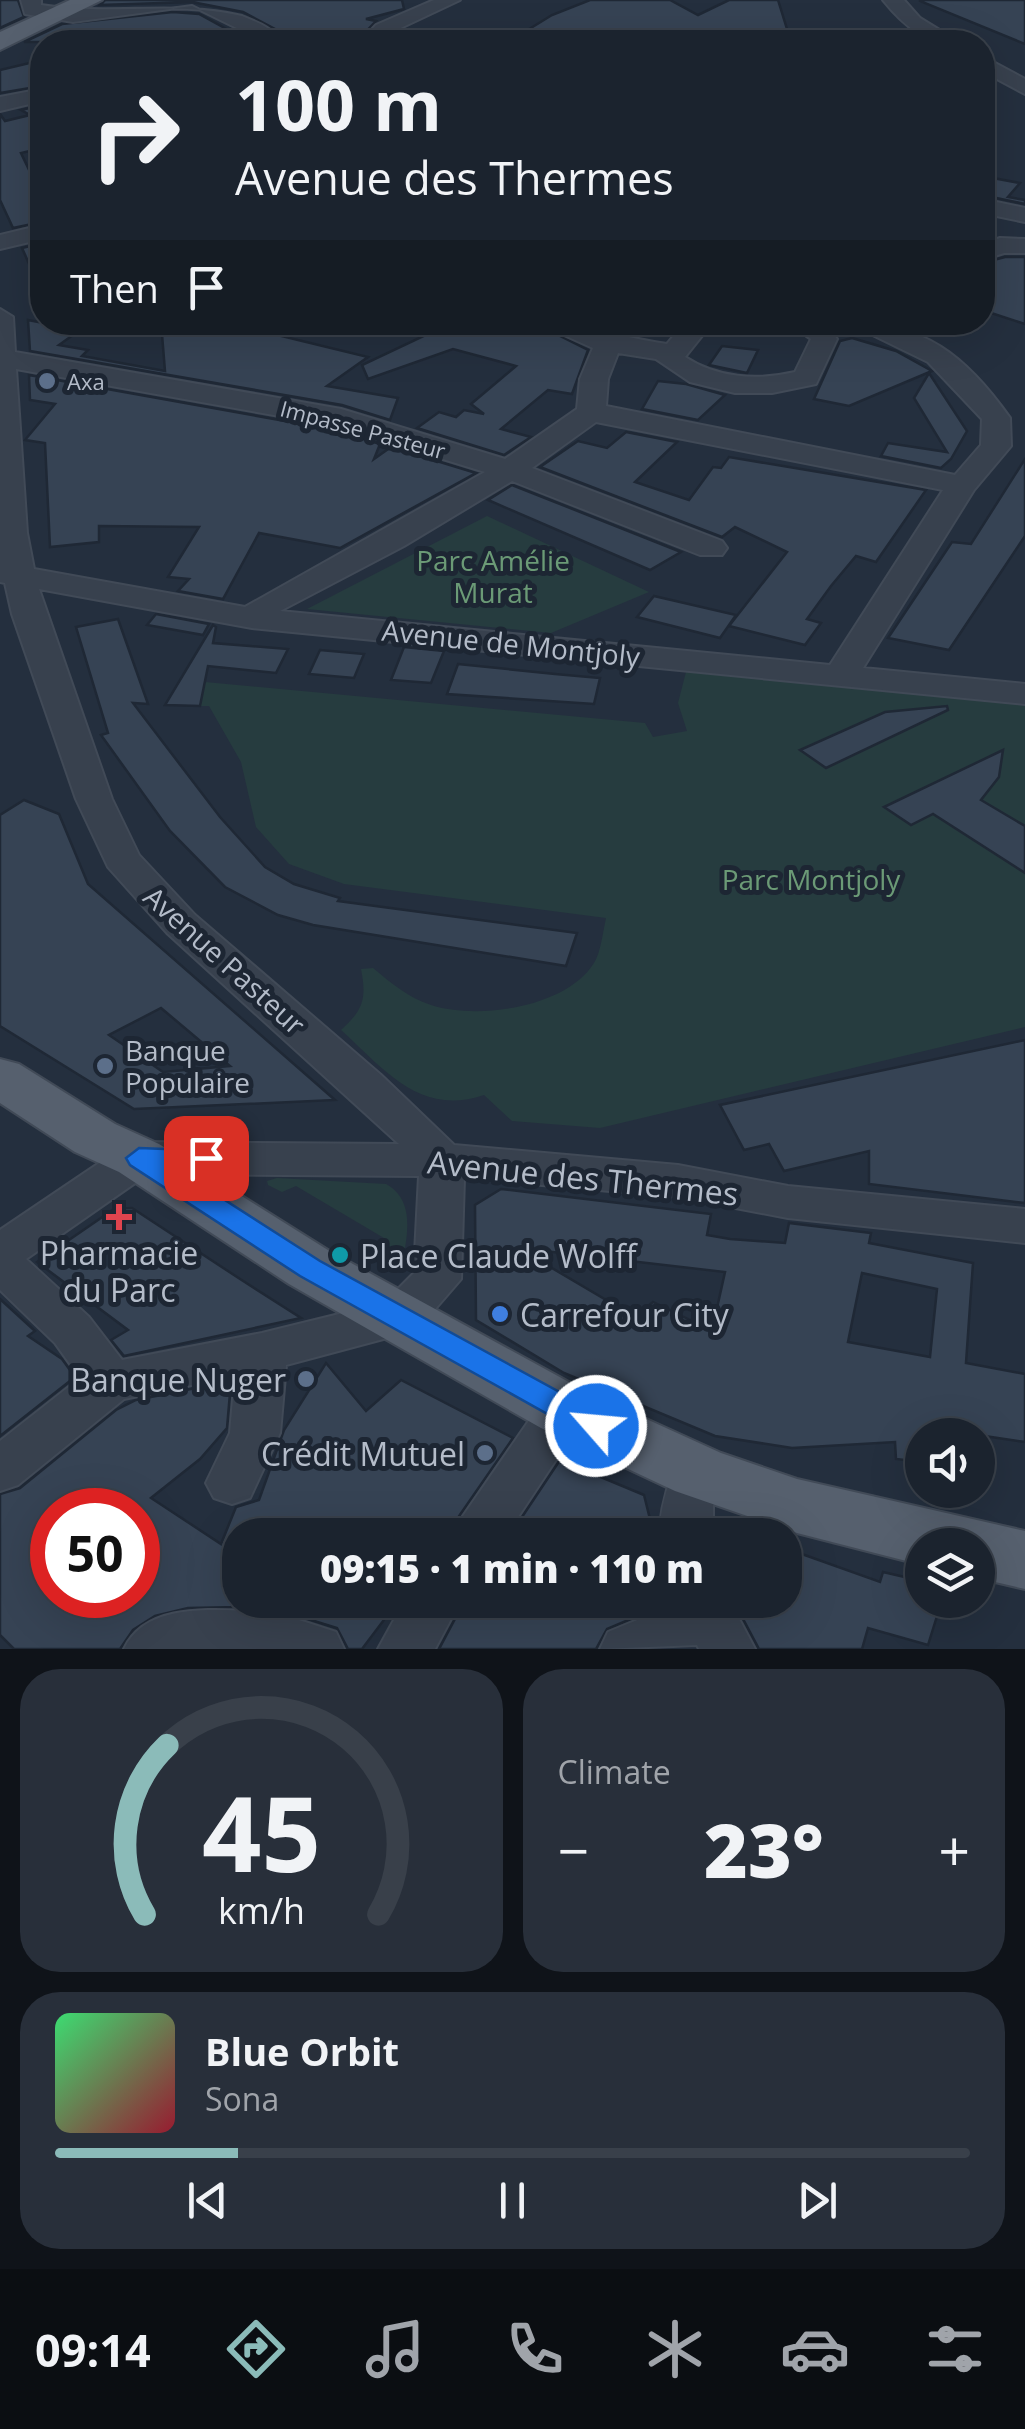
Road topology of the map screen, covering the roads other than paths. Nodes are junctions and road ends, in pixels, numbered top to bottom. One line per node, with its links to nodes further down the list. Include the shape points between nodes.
1 (31, 0): 6 (street, via 32,10)
2 (90, 0): 6 (main road)
3 (194, 0): 6 (street); 7 (street)
4 (450, 0): 8 (street)
5 (893, 0): 9 (street)
6 (56, 16): 10 (main road)
7 (256, 30)
8 (382, 30)
9 (928, 30)
10 (4, 37)
11 (995, 70): 12 (street)
12 (1025, 88)
13 (995, 209): 14 (street)
14 (1025, 215)
15 (30, 235): 16 (street)
16 (0, 242)
17 (1025, 246): 18 (street)
18 (995, 247)
19 (0, 316): 26 (street, Avenue Pasteur)
20 (583, 335): 24 (street)
21 (689, 335): 25 (street)
22 (822, 335): 25 (street, via 806,378 779,387 690,376 669,360)
23 (900, 335): 29 (street, via 940,353 996,418 996,446)
24 (608, 344): 25 (street); 27 (street)
25 (674, 353)
26 (2, 358): 28 (street, Impasse Pasteur, via 341,418); 31 (street, Avenue Pasteur)
27 (591, 412): 28 (street); 29 (street)
28 (514, 470): 30 (street, Impasse Pasteur); 32 (street)
29 (962, 485): 33 (street)
30 (711, 548)
31 (10, 574): 32 (street, Avenue de Montjoly); 37 (street, Avenue Pasteur, via 122,859 180,924)
32 (252, 618): 33 (street, Avenue de Montjoly)
33 (842, 675): 34 (street, Avenue de Montjoly)
34 (1025, 694)
35 (0, 1077): 36 (main road)
36 (139, 1158): 37 (street, Avenue des Thermes); 39 (street); 41 (main road)
37 (442, 1160): 38 (street, Avenue des Thermes); 41 (street, via 437,1279)
38 (1025, 1226)
39 (0, 1253)
40 (0, 1262): 43 (street, via 72,1330)
41 (400, 1317): 42 (street); 44 (main road)
42 (262, 1352): 43 (street); 47 (street, via 255,1432)
43 (110, 1382): 45 (street)
44 (564, 1410): 46 (main road); 48 (street)
45 (0, 1470)
46 (698, 1472): 49 (street); 50 (main road)
47 (232, 1482)
48 (489, 1518)
49 (687, 1518)
50 (905, 1532)
51 (995, 1554): 52 (main road)
52 (1025, 1560)
53 (424, 1618): 58 (street)
54 (712, 1621): 59 (street)
55 (236, 1642): 56 (street, via 168,1638); 57 (street, via 271,1635)
56 (152, 1649)
57 (316, 1649)
58 (406, 1649)
59 (628, 1649)

